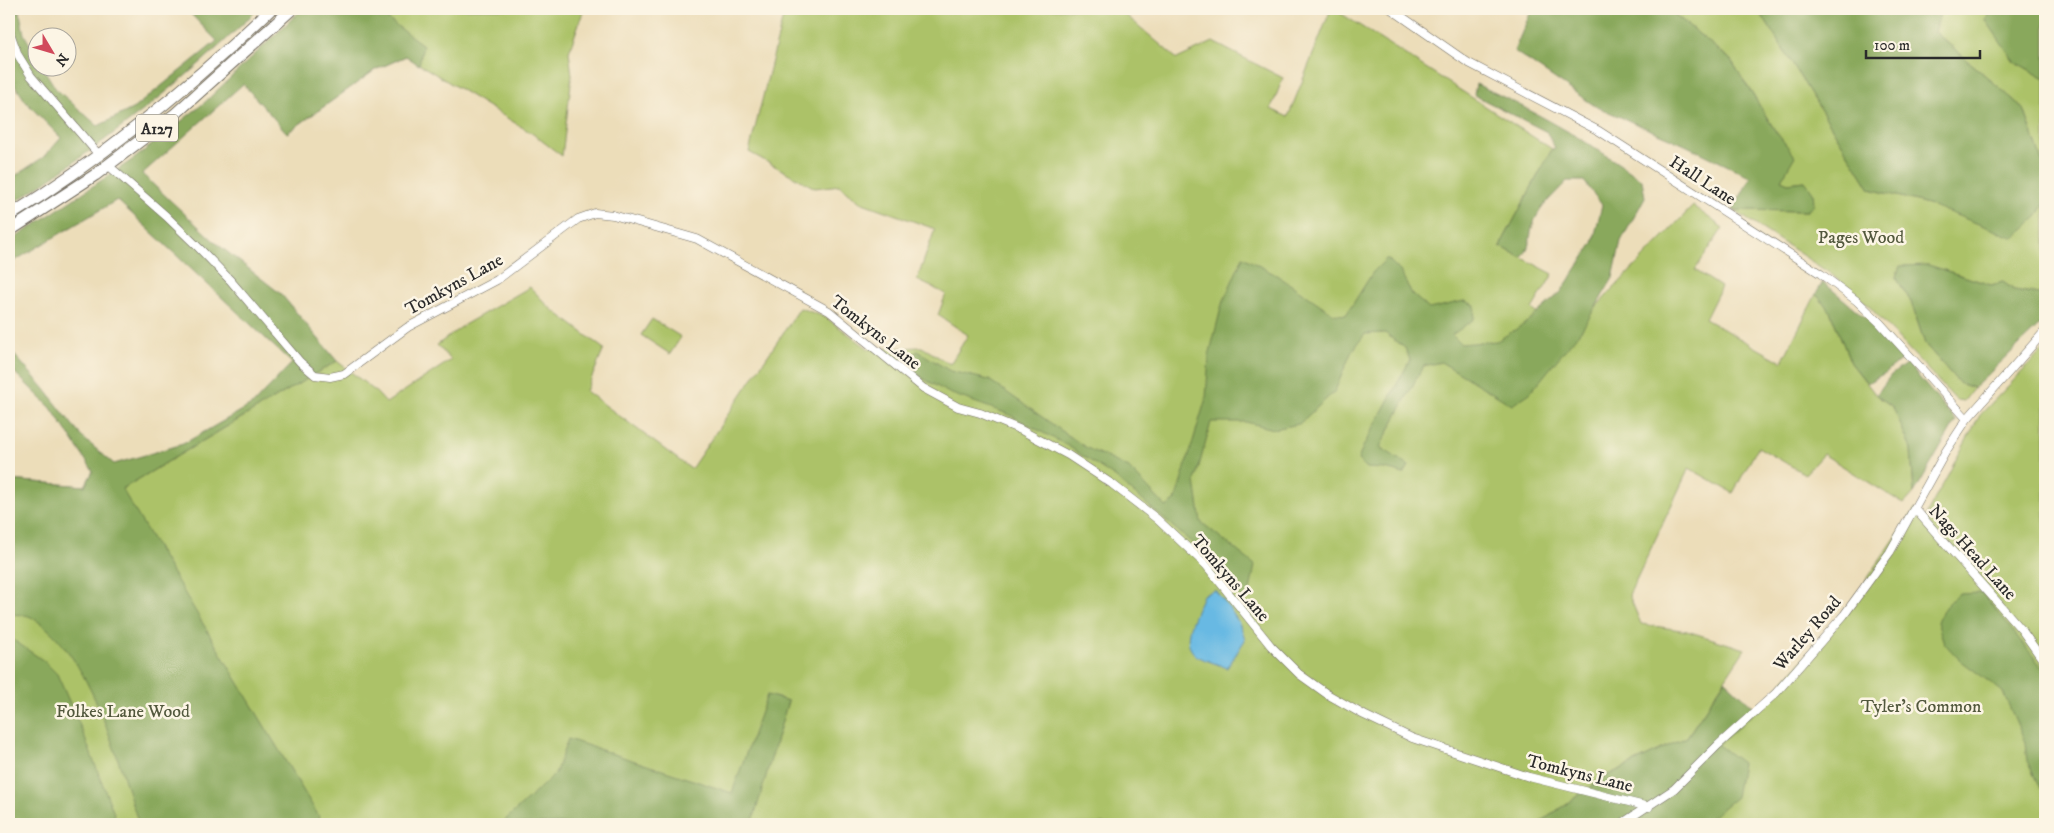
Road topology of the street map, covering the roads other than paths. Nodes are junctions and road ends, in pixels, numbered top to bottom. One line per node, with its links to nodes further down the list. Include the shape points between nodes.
1 (272, 9): 5 (highway, A127, via 191,82)
2 (292, 9): 6 (highway, A127, via 181,109)
3 (1391, 9): 10 (street, Hall Lane, via 1466,62 1598,131 1822,274 1880,323)
4 (9, 30): 5 (street, via 18,55 31,76)
5 (99, 155): 7 (highway, A127)
6 (108, 166): 8 (highway, A127); 13 (street, Tomkyns Lane, via 205,254 300,362 315,375 330,377 344,374 408,326 497,280 578,219 595,213 613,215 697,239 829,312 923,388 958,407 1021,430 1112,484 1157,519 1206,565 1271,646 1299,674 1326,694 1421,741 1529,777)
7 (9, 216)
8 (9, 232)
9 (2045, 331): 10 (street, Warley Road)
10 (1967, 418): 11 (street, Warley Road)
11 (1915, 509): 12 (street, Nags Head Lane, via 2009,615); 13 (street, Warley Road, via 1844,615 1776,693 1674,789)
12 (2045, 663)
13 (1649, 807): 14 (street, Warley Road)
14 (1621, 824)

